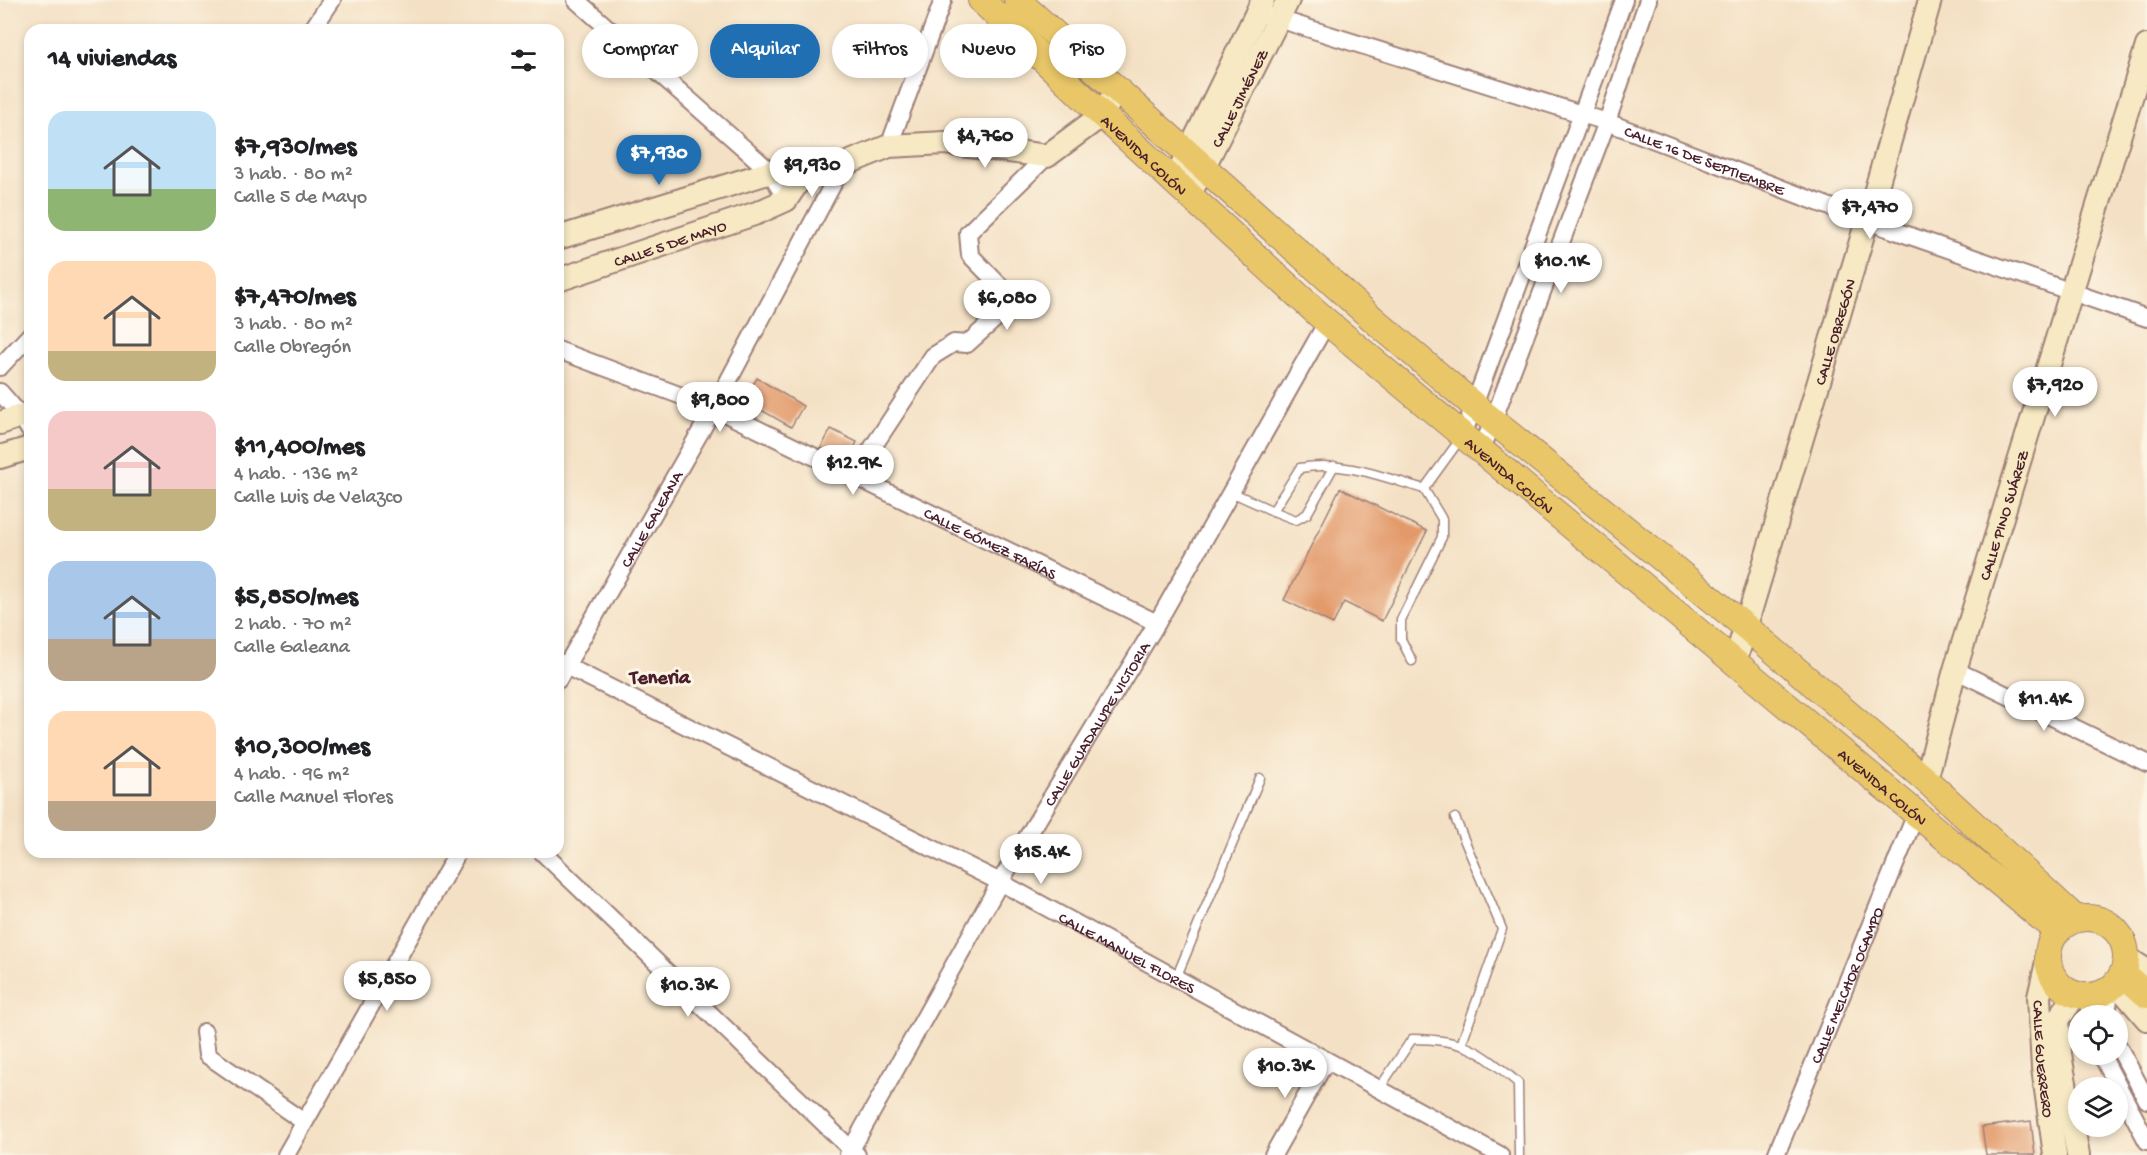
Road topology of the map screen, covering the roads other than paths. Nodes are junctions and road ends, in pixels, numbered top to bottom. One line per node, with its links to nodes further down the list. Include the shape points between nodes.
1 (332, 0): 11 (street)
2 (576, 0): 21 (street)
3 (943, 0): 17 (street)
4 (981, 0): 15 (main road, AVENIDA COLÓN)
5 (1017, 0): 13 (main road, AVENIDA COLÓN)
6 (1624, 0): 14 (street)
7 (1648, 0): 16 (street)
8 (1930, 0): 25 (street, CALLE OBREGÓN)
9 (1261, 6): 10 (street, CALLE 16 DE SEPTIEMBRE); 19 (street, CALLE JIMÉNEZ)
10 (1284, 10): 14 (street, CALLE 16 DE SEPTIEMBRE); 19 (street, CALLE JIMÉNEZ)
11 (319, 24)
12 (2147, 46): 28 (street, CALLE PINO SUÁREZ)
13 (1117, 89): 15 (street); 19 (main road, AVENIDA COLÓN)
14 (1581, 114): 16 (street, CALLE 16 DE SEPTIEMBRE); 36 (street)
15 (1102, 116): 18 (street); 23 (main road, AVENIDA COLÓN)
16 (1607, 122): 25 (street, CALLE 16 DE SEPTIEMBRE); 36 (street)
17 (889, 146): 18 (street, via 945,143); 20 (street)
18 (1047, 156): 44 (street, via 968,233 970,255 1006,291 1009,302 1005,309 967,344 954,343 933,356)
19 (1196, 160): 23 (street, CALLE JIMÉNEZ); 36 (main road, AVENIDA COLÓN)
20 (843, 165): 22 (street); 35 (street, CALLE GALEANA)
21 (771, 172): 22 (street); 24 (street); 26 (street)
22 (804, 173): 24 (street)
23 (1182, 189): 30 (main road, AVENIDA COLÓN)
24 (786, 200): 27 (street, CALLE 5 DE MAYO)
25 (1867, 221): 28 (street, CALLE 16 DE SEPTIEMBRE); 49 (street, CALLE OBREGÓN)
26 (564, 236)
27 (564, 278)
28 (2073, 291): 29 (street, CALLE 16 DE SEPTIEMBRE); 54 (street, CALLE PINO SUÁREZ)
29 (2147, 318)
30 (1327, 322): 40 (main road, AVENIDA COLÓN); 46 (street, CALLE GUADALUPE VICTORIA)
31 (24, 341): 33 (street)
32 (564, 352): 35 (street, CALLE GÓMEZ FARÍAS)
33 (0, 367)
34 (0, 393): 37 (street)
35 (714, 408): 44 (street, CALLE GÓMEZ FARÍAS); 52 (street, CALLE GALEANA)
36 (1485, 414): 40 (street); 40 (street); 49 (main road, AVENIDA COLÓN)
37 (24, 417)
38 (24, 420): 39 (street)
39 (0, 423)
40 (1472, 443): 45 (lane); 51 (main road, AVENIDA COLÓN)
41 (24, 450): 42 (street)
42 (0, 457)
43 (1334, 466): 45 (lane, via 1348,466); 47 (lane, via 1300,468); 47 (lane, via 1308,514 1296,520)
44 (853, 477): 48 (street, CALLE GÓMEZ FARÍAS)
45 (1424, 489): 50 (lane, via 1442,519 1442,537 1401,620 1401,639)
46 (1231, 492): 47 (lane); 48 (street, CALLE GUADALUPE VICTORIA)
47 (1273, 511)
48 (1157, 622): 62 (street, CALLE GUADALUPE VICTORIA)
49 (1746, 627): 51 (street, CALLE OBREGÓN); 57 (main road, AVENIDA COLÓN)
50 (1412, 661)
51 (1735, 662): 58 (main road, AVENIDA COLÓN)
52 (564, 664)
53 (564, 670): 62 (street, CALLE MANUEL FLORES)
54 (1955, 670): 55 (street); 57 (street, CALLE PINO SUÁREZ)
55 (2147, 764)
56 (1260, 778): 65 (lane)
57 (1926, 780): 63 (main road, AVENIDA COLÓN)
58 (1916, 814): 63 (main road, AVENIDA COLÓN); 85 (street, CALLE MELCHOR OCAMPO)
59 (1455, 818): 71 (lane, via 1502,929)
60 (455, 858): 77 (street)
61 (548, 858): 80 (street)
62 (1000, 882): 65 (street, CALLE MANUEL FLORES); 80 (street, CALLE GUADALUPE VICTORIA)
63 (2066, 925): 64 (main road, via 2049,945); 66 (main road, via 2088,918 2111,926 2122,940)
64 (2047, 962): 66 (main road, via 2056,982); 78 (street, CALLE GUERRERO, via 2039,997 2043,1068)
65 (1176, 978): 72 (street, CALLE MANUEL FLORES)
66 (2110, 985): 67 (main road); 68 (street); 69 (street); 78 (street, CALLE GUERRERO, via 2058,1020)
67 (2147, 995)
68 (2108, 1005)
69 (2147, 1019)
70 (204, 1032): 77 (street, via 207,1055)
71 (1461, 1045): 75 (lane, via 1439,1039 1412,1039); 84 (lane, via 1480,1051 1518,1083)
72 (1326, 1060): 75 (street, CALLE MANUEL FLORES); 82 (street)
73 (2107, 1065): 79 (street)
74 (2128, 1065): 76 (street)
75 (1379, 1089): 83 (street, CALLE MANUEL FLORES)
76 (2147, 1100)
77 (304, 1122): 81 (street)
78 (2061, 1123): 86 (street, CALLE GUERRERO); 87 (street, CALLE GUERRERO)
79 (2147, 1141)
80 (852, 1154)
81 (286, 1155)
82 (1273, 1155)
83 (1500, 1155)
84 (1519, 1155)
85 (1776, 1155)
86 (2055, 1155)
87 (2078, 1155)

